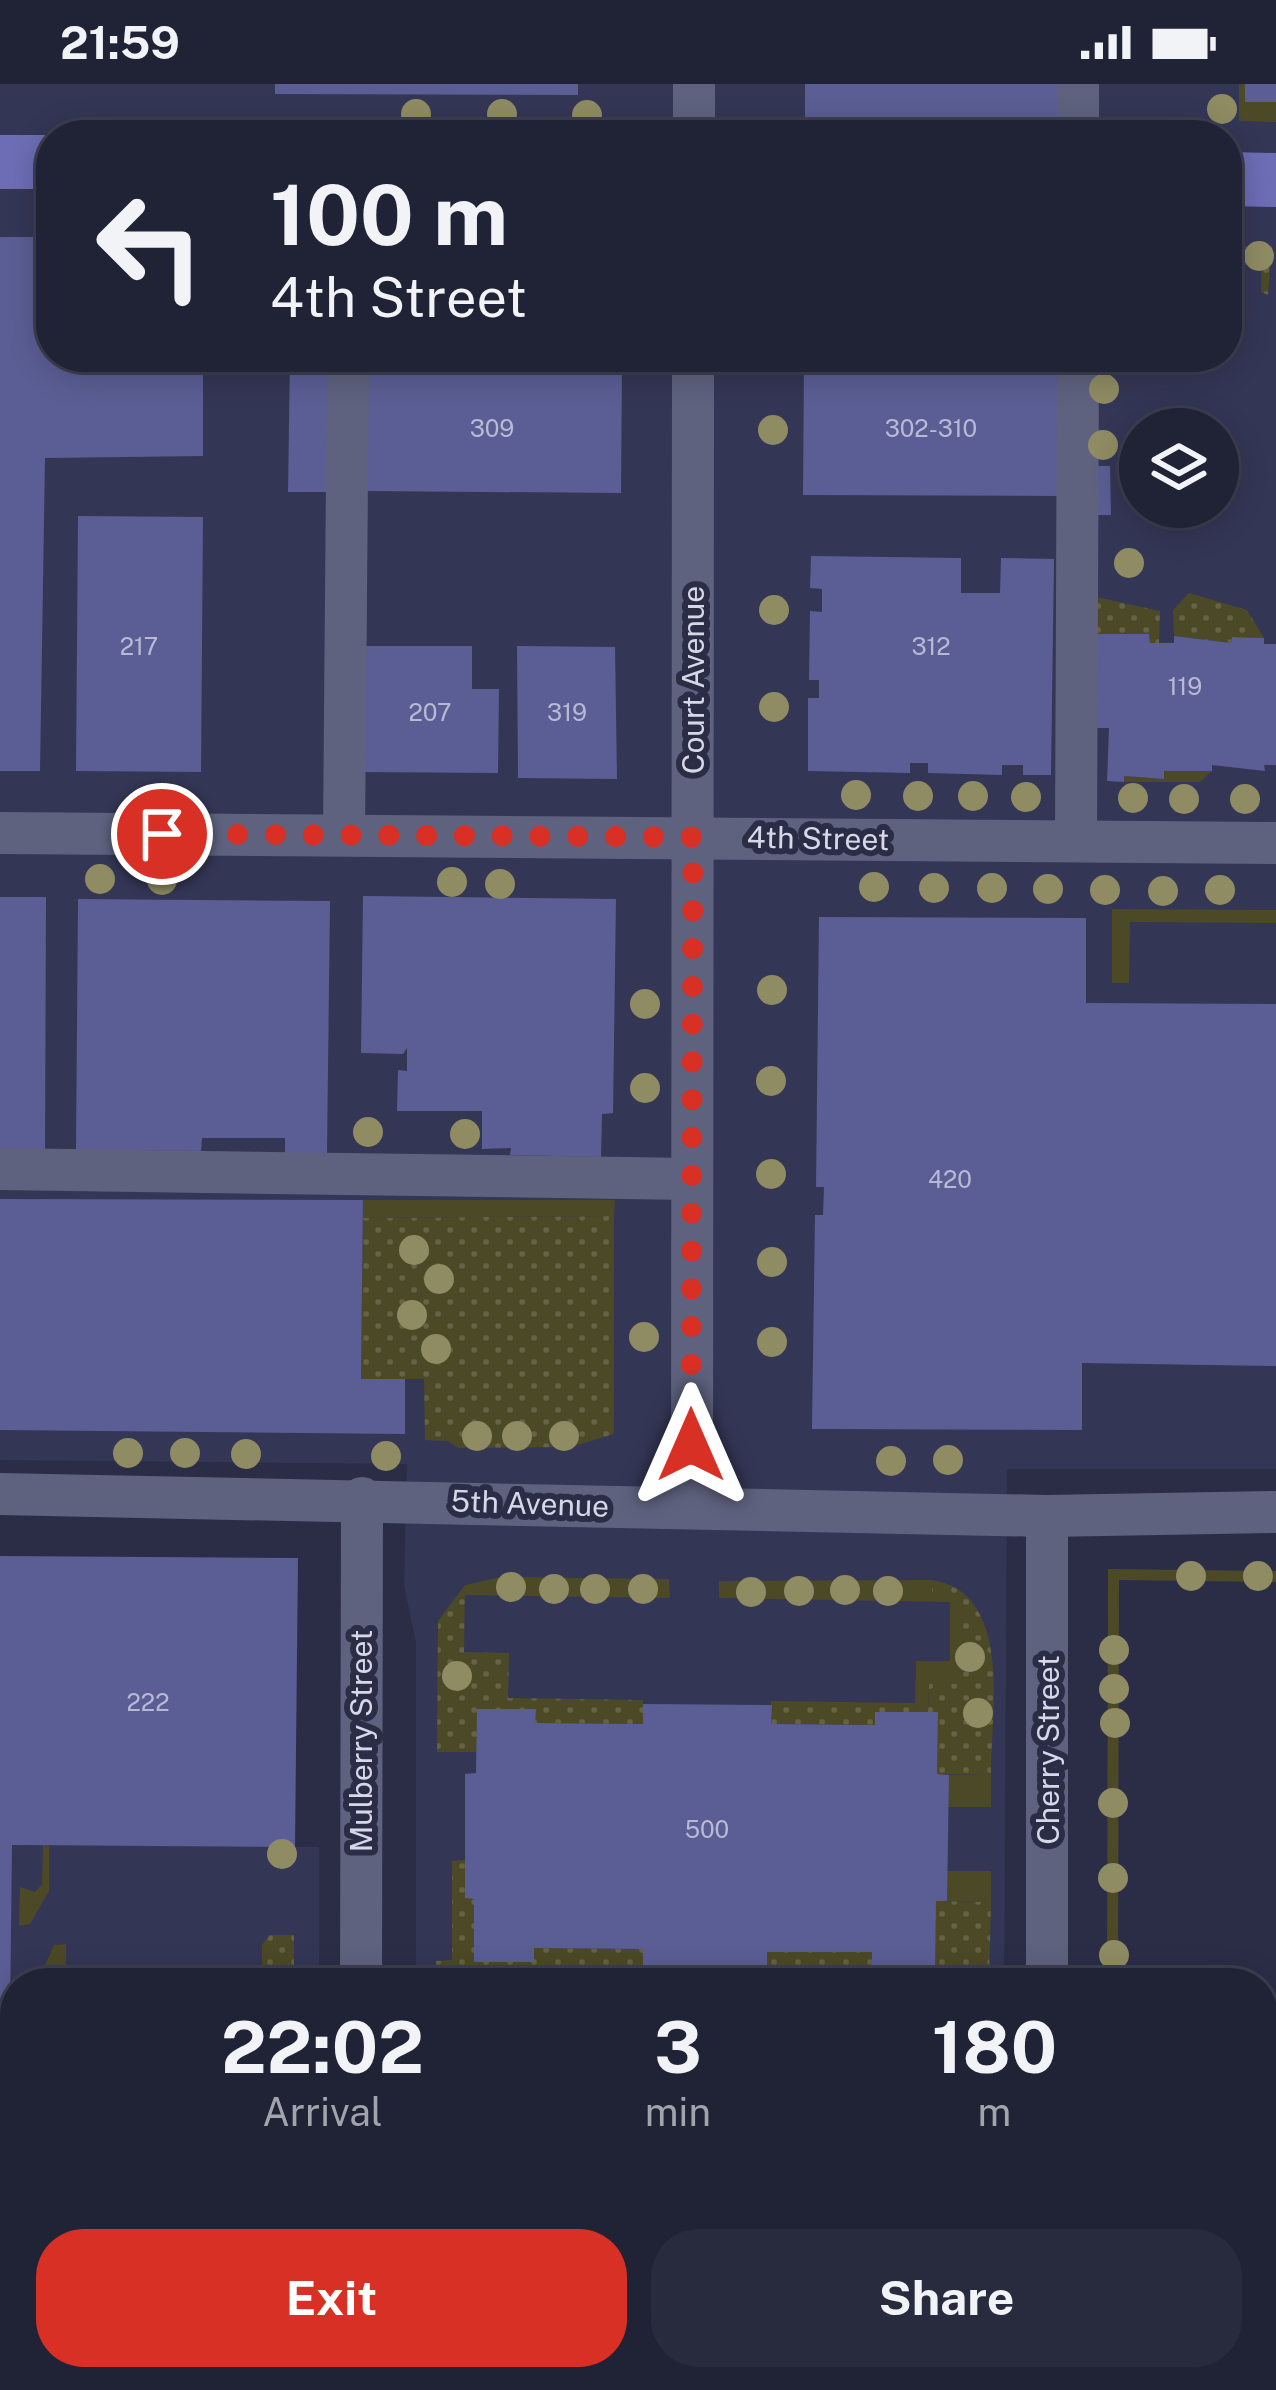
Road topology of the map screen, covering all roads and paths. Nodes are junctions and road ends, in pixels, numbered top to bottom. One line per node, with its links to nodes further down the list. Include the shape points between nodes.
1 (694, 84): 3 (street)
2 (1078, 84): 4 (street)
3 (694, 120)
4 (1078, 120)
5 (0, 162): 6 (main road)
6 (36, 162)
7 (1242, 179): 8 (main road)
8 (1276, 180)
9 (348, 372): 13 (street)
10 (693, 372): 14 (street, Court Avenue)
11 (1078, 372): 15 (street)
12 (0, 833): 13 (street, 4th Street)
13 (344, 835): 14 (street, 4th Street)
14 (693, 837): 15 (street, 4th Street); 18 (street, Court Avenue)
15 (1076, 841): 16 (street, 4th Street)
16 (1276, 843)
17 (0, 1168): 18 (street)
18 (692, 1179): 21 (street, Court Avenue)
19 (0, 1494): 20 (street, 5th Avenue)
20 (362, 1498): 21 (street, 5th Avenue); 24 (street, Mulberry Street)
21 (692, 1507): 23 (street, 5th Avenue)
22 (1276, 1512): 23 (street, 5th Avenue)
23 (1048, 1516): 25 (street, Cherry Street)
24 (361, 1968)
25 (1047, 1968)

